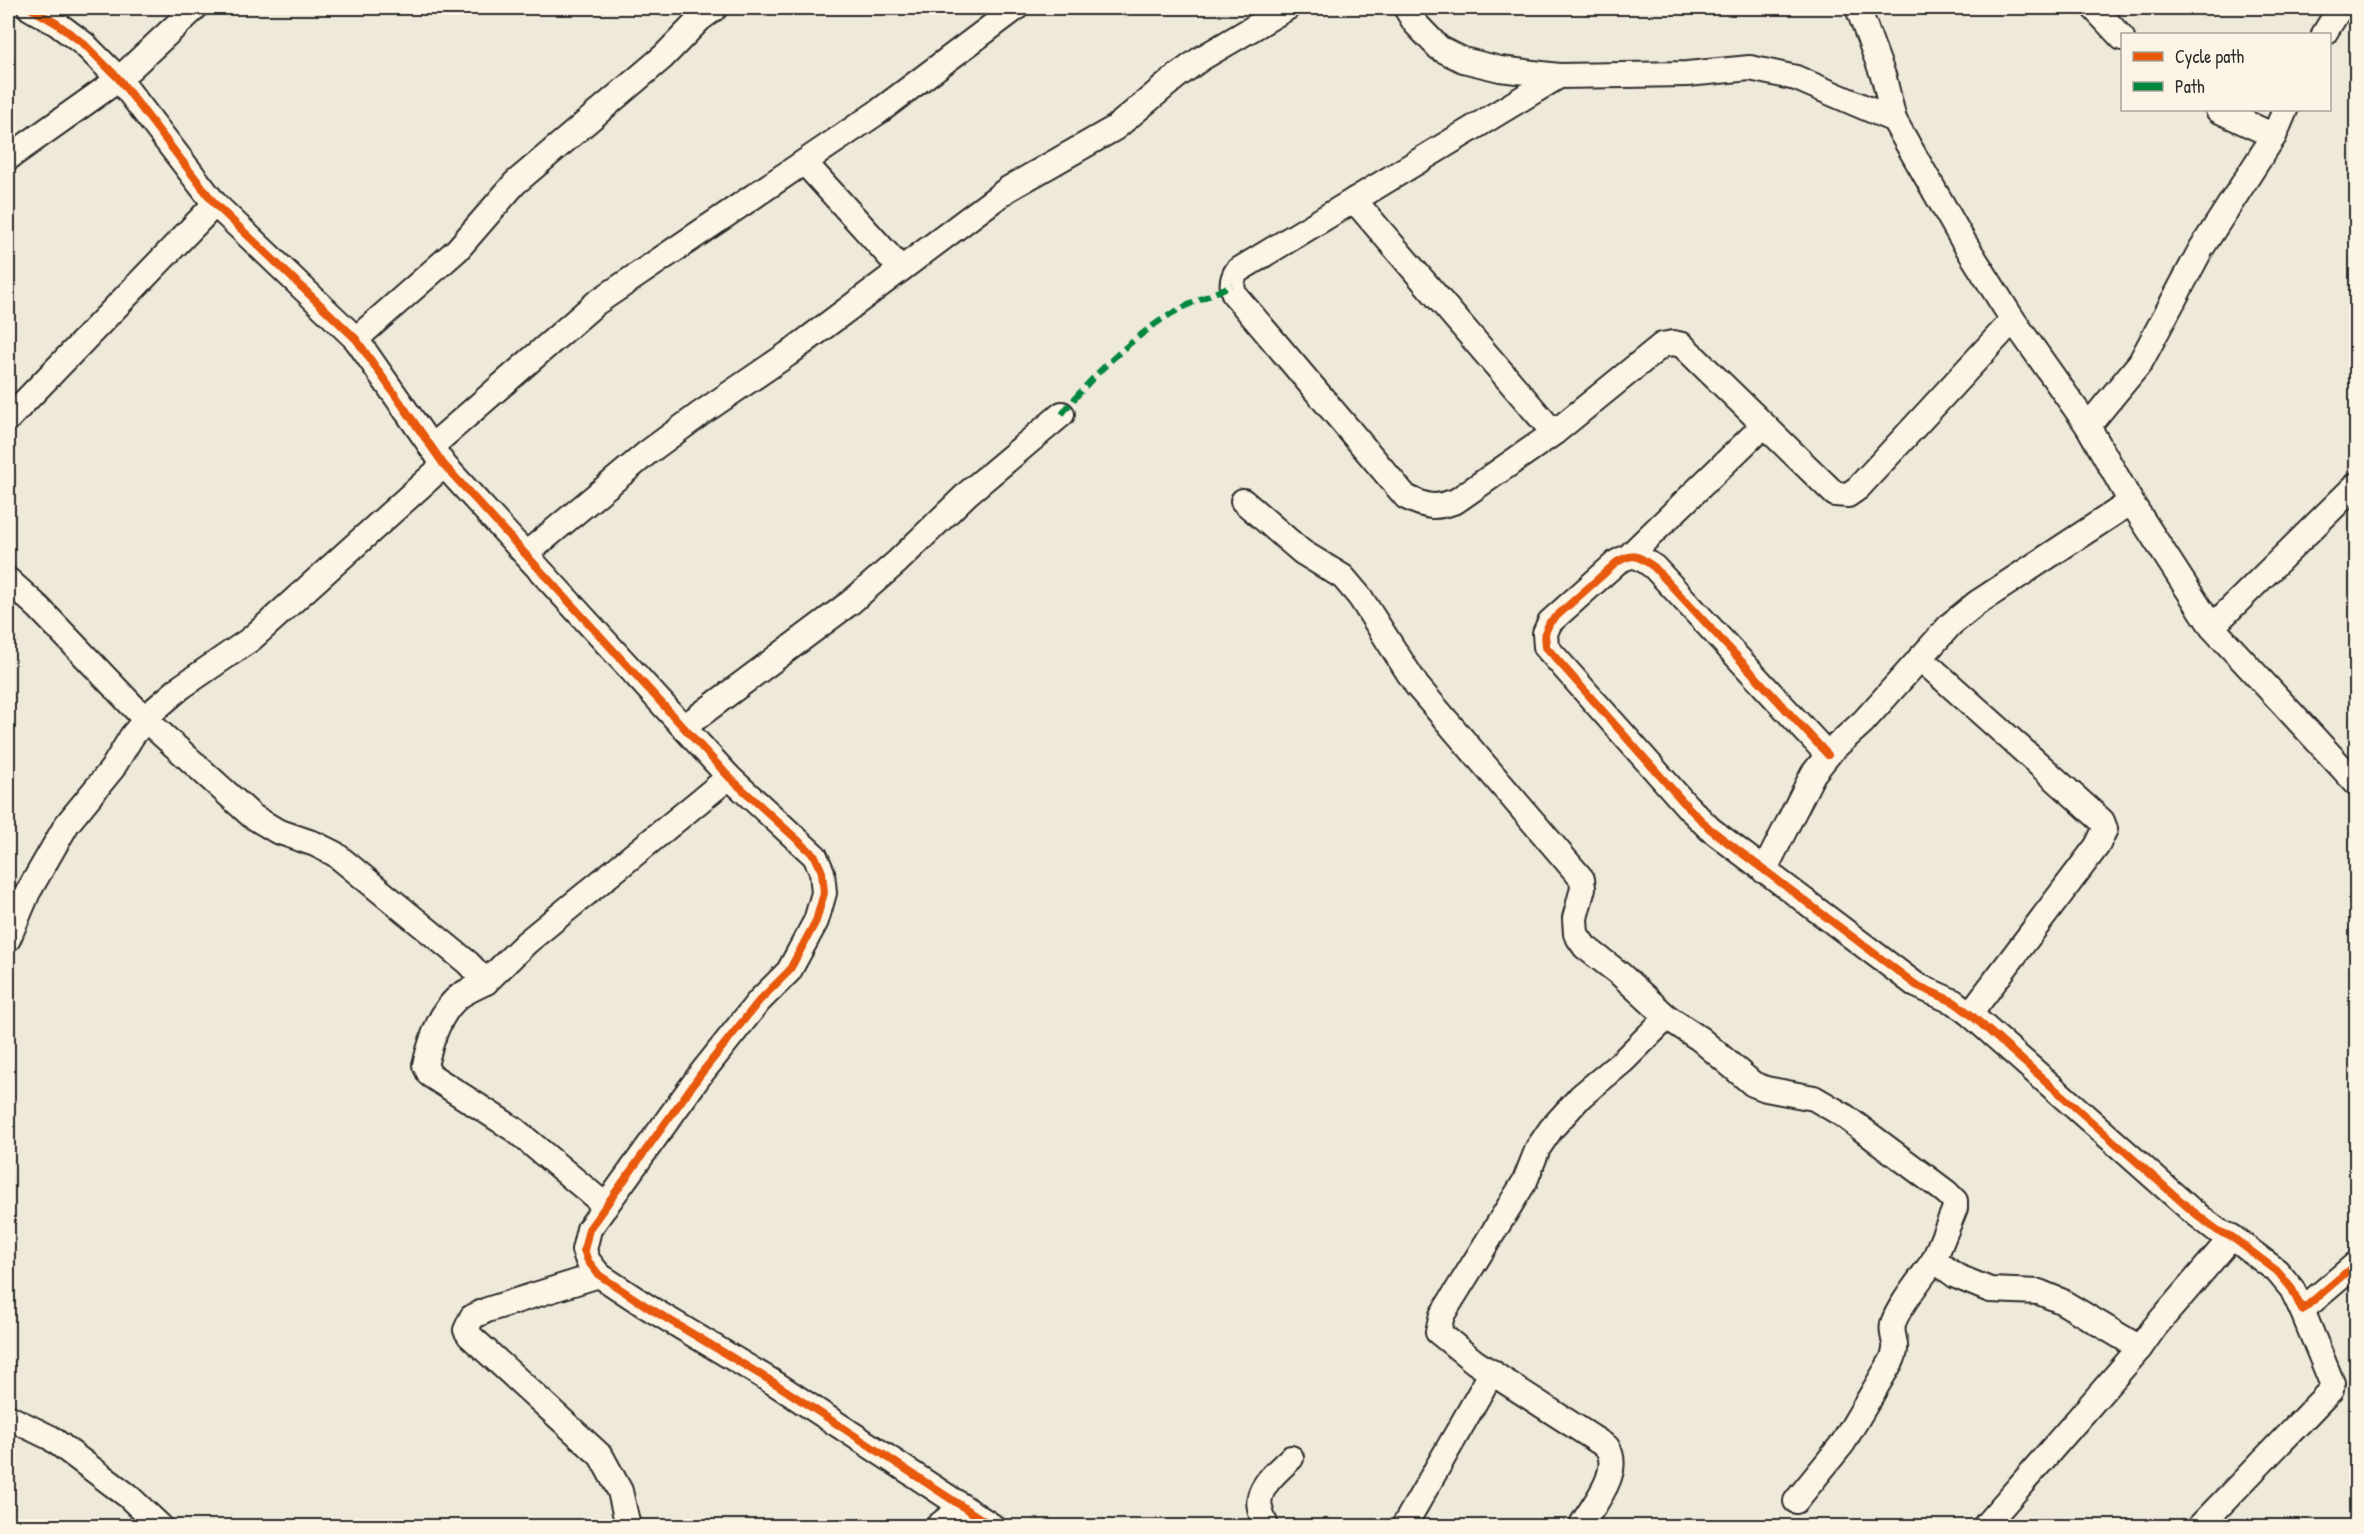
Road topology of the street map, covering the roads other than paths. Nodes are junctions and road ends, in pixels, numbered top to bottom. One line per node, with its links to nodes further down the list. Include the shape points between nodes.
1 (30, 8): 13 (street, via 84,44)
2 (195, 8): 13 (street)
3 (715, 8): 24 (street, via 515,183 457,250)
4 (1016, 8): 19 (street)
5 (1287, 8): 22 (street, via 1194,64 1115,128 1008,189)
6 (1406, 8): 12 (street, via 1439,48 1463,60)
7 (1858, 8): 16 (street, via 1884,78)
8 (2094, 8): 11 (street)
9 (2340, 8): 10 (street)
10 (2325, 33)
11 (2121, 37)
12 (1559, 76): 16 (street, via 1687,74 1750,68 1796,78); 20 (street)
13 (119, 79): 18 (street); 21 (street)
14 (2220, 111): 17 (street)
15 (2285, 111): 17 (street)
16 (1894, 120): 23 (street)
17 (2274, 136): 28 (street, via 2201,249 2140,363)
18 (8, 158)
19 (805, 162): 22 (street); 30 (street, via 596,303)
20 (1354, 200): 29 (street); 29 (street, via 1237,271 1232,285 1234,294 1406,497 1438,508 1456,501)
21 (215, 204): 24 (street); 26 (street)
22 (901, 269): 34 (street, via 656,446)
23 (2013, 320): 27 (street, via 1848,495 1835,494); 28 (street)
24 (356, 339): 30 (street)
25 (1062, 414): 40 (street, via 968,493 851,602)
26 (8, 419)
27 (1764, 425): 29 (street, via 1682,345 1673,343 1662,345); 35 (street)
28 (2088, 426): 33 (street)
29 (1554, 433)
30 (438, 456): 34 (street); 39 (street, via 251,639 181,687)
31 (2356, 485): 37 (street)
32 (1243, 501): 48 (street, via 1302,552 1343,577 1360,597 1417,686 1581,879 1583,888 1575,918 1576,934 1585,947)
33 (2132, 502): 37 (street); 38 (street, via 1977,603)
34 (525, 554): 40 (street)
35 (1630, 555): 41 (street, via 1654,567); 44 (street, via 1550,622 1545,633 1546,647 1686,805)
36 (8, 580): 39 (street)
37 (2212, 627): 43 (street)
38 (1920, 658): 41 (street); 47 (street, via 2102,821 2105,829 2097,846)
39 (147, 720): 45 (street, via 67,824 28,892); 46 (street, via 252,816 277,831 335,854)
40 (684, 727): 42 (street)
41 (1828, 756): 44 (street, via 1814,774)
42 (729, 777): 46 (street, via 527,942); 49 (street, via 815,856 822,872 824,893 816,921 789,971 759,1001 700,1075)
43 (2356, 783)
44 (1764, 871): 47 (street, via 1916,985 1954,1002)
45 (8, 939)
46 (486, 982): 49 (street, via 460,996 441,1018 425,1065 430,1076 515,1130)
47 (1970, 1014): 50 (street, via 2191,1210)
48 (1667, 1017): 51 (street, via 1753,1084 1814,1098 1946,1192 1955,1201 1955,1208); 56 (street, via 1551,1129 1443,1316 1438,1332)
49 (606, 1206): 53 (street, via 589,1229 584,1250)
50 (2232, 1237): 54 (street, via 2277,1271); 55 (street)
51 (1934, 1260): 55 (street, via 1956,1276 1990,1290 2039,1292 2061,1301); 59 (street, via 1896,1316 1892,1332 1897,1349 1892,1360 1843,1443)
52 (2356, 1264): 54 (street)
53 (598, 1275): 60 (street, via 776,1384); 62 (street, via 487,1310 472,1317 466,1330 601,1456 620,1491)
54 (2302, 1310): 69 (street, via 2332,1383 2331,1390)
55 (2140, 1348): 68 (street)
56 (1492, 1372): 66 (street); 67 (street, via 1608,1447 1612,1455 1609,1478)
57 (8, 1417): 61 (street, via 51,1438 128,1496)
58 (1291, 1458): 65 (street, via 1259,1496)
59 (1796, 1501)
60 (961, 1508): 63 (street); 64 (street)
61 (160, 1527)
62 (628, 1527)
63 (938, 1527)
64 (992, 1527)
65 (1266, 1527)
66 (1404, 1527)
67 (1581, 1527)
68 (1985, 1527)
69 (2200, 1527)

